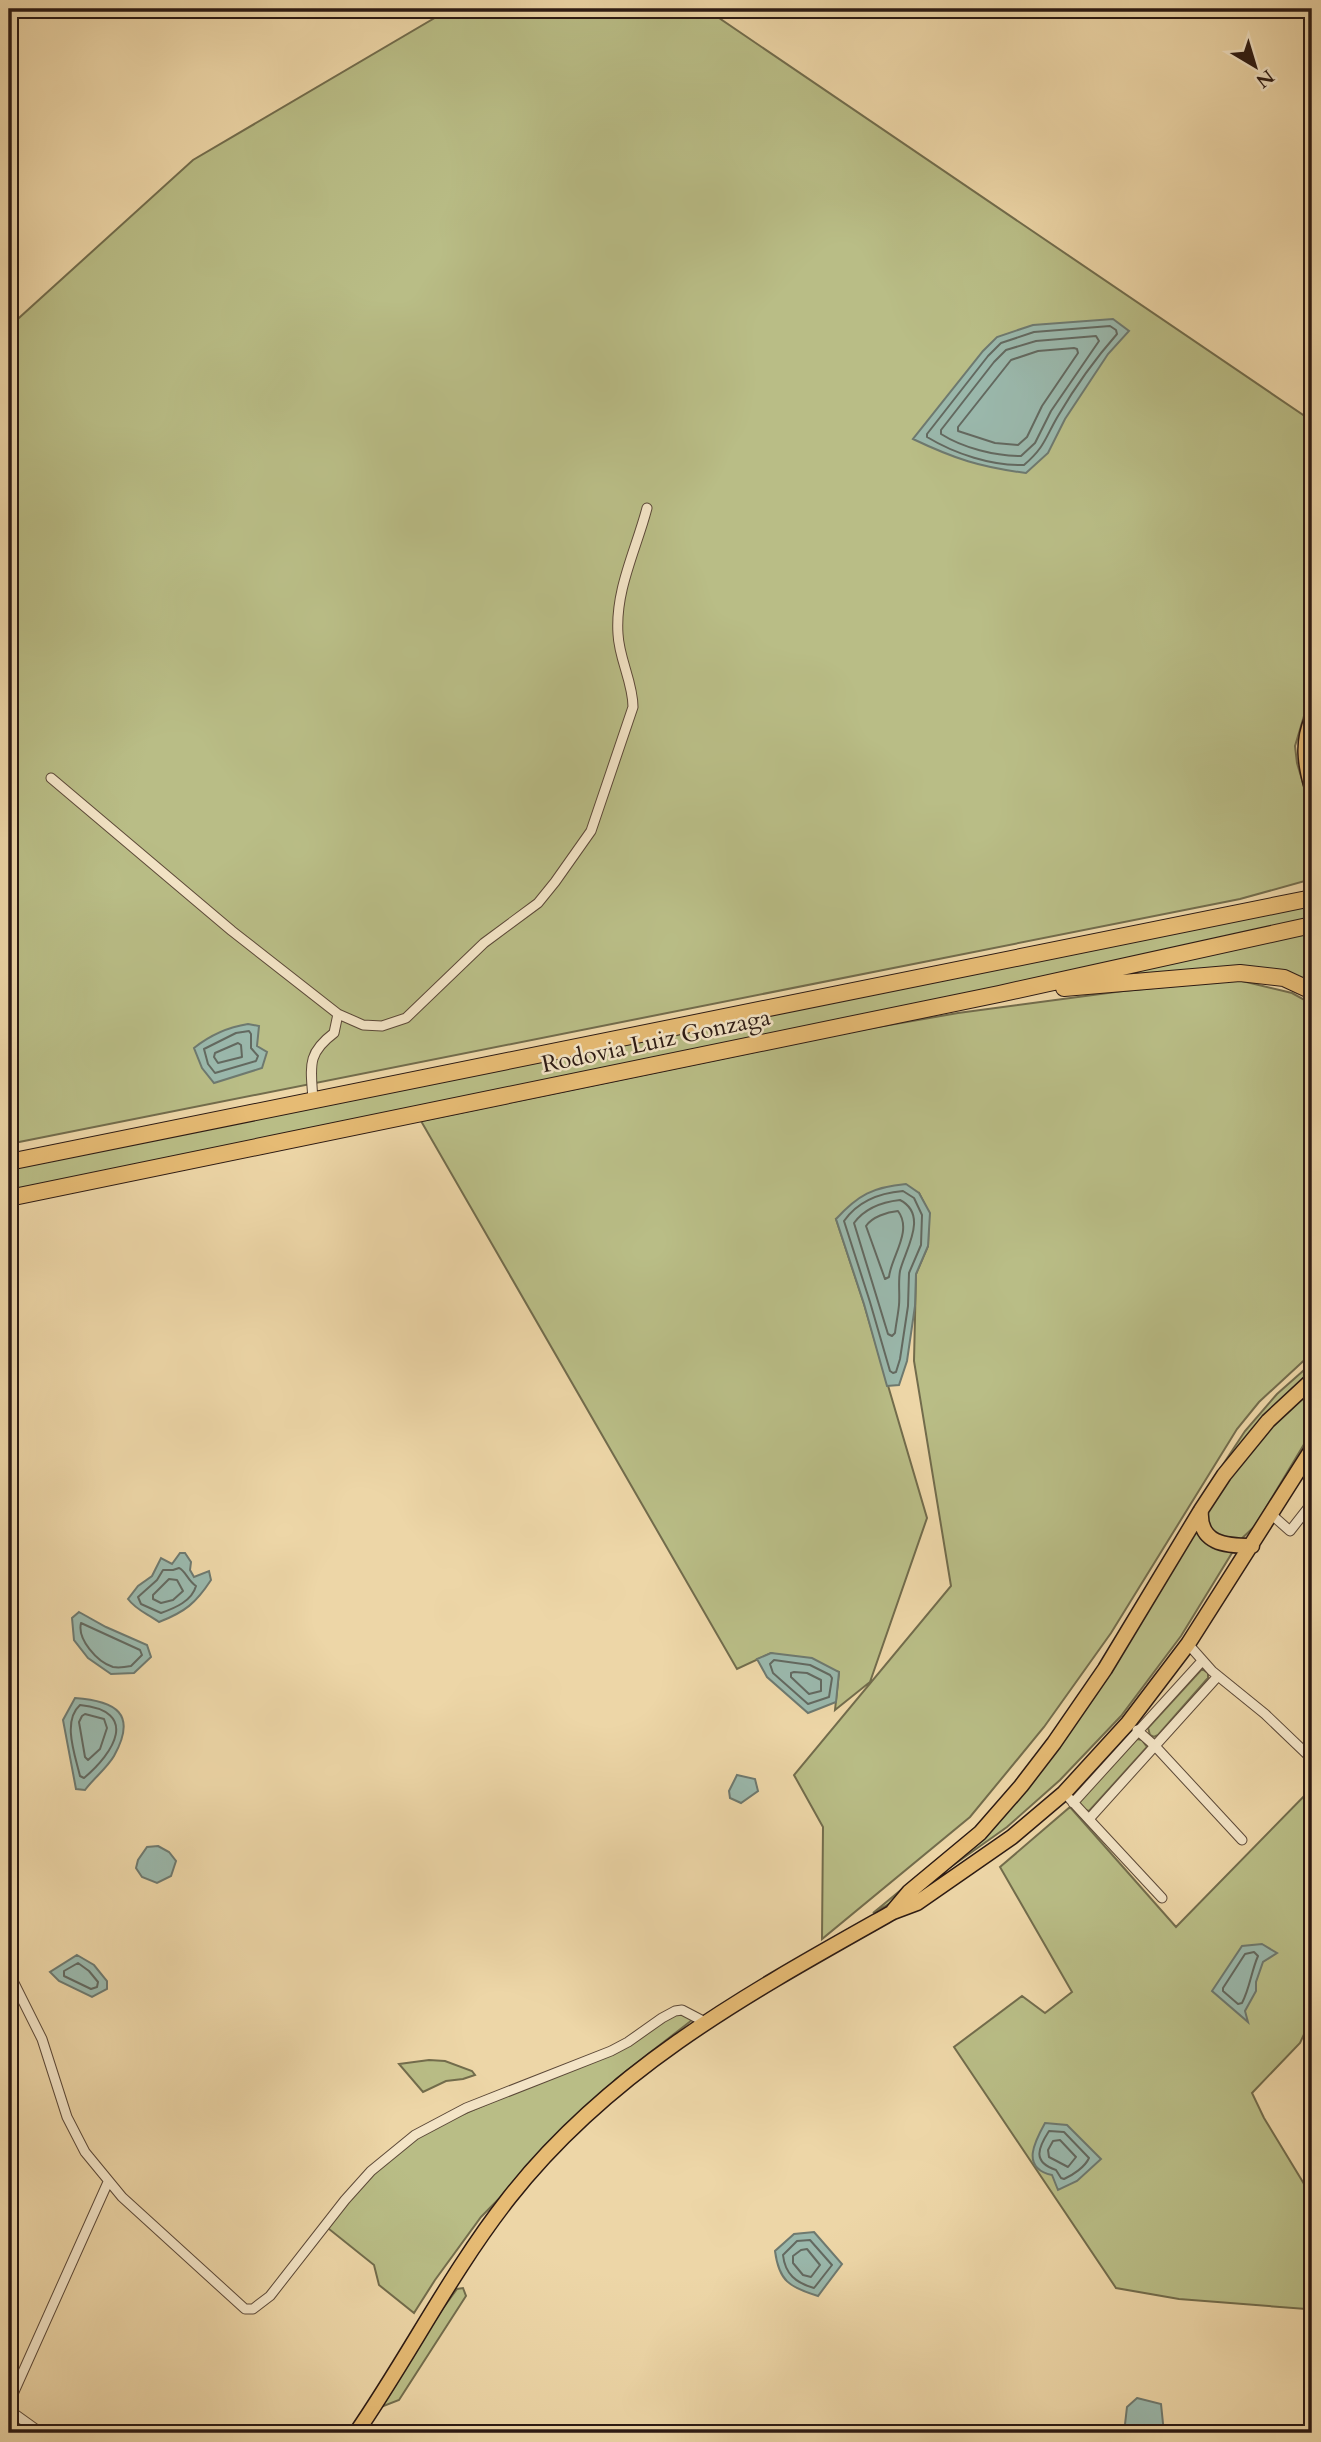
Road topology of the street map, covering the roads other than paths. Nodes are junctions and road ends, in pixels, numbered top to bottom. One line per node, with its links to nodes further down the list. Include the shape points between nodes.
1 (647, 508): 9 (street, via 617,615 633,708 587,838 538,903 484,943 406,1018 382,1026 363,1025)
2 (1312, 719): 4 (main road, via 1305,748)
3 (51, 778): 9 (street)
4 (1312, 788)
5 (1312, 898): 10 (highway, Rodovia Luiz Gonzaga)
6 (1312, 925): 8 (highway, Rodovia Luiz Gonzaga)
7 (1312, 991): 8 (highway, via 1284,978 1240,973)
8 (999, 994): 12 (highway, Rodovia Luiz Gonzaga)
9 (338, 1014): 10 (street, via 334,1033 317,1046 311,1068)
10 (313, 1100): 11 (highway, Rodovia Luiz Gonzaga)
11 (9, 1162)
12 (9, 1198)
13 (1312, 1380): 16 (main road, via 1250,1441)
14 (1312, 1449): 17 (main road)
15 (1312, 1503): 17 (street, via 1290,1531)
16 (1200, 1510): 18 (main road, via 1203,1528 1213,1539 1227,1546); 29 (main road, via 1105,1669 1054,1744 980,1833 909,1892)
17 (1271, 1514): 18 (main road)
18 (1252, 1546): 19 (main road)
19 (1188, 1644): 20 (street); 22 (main road)
20 (1202, 1661): 21 (street); 22 (street)
21 (1218, 1676): 23 (street); 24 (street)
22 (1134, 1727): 23 (street); 25 (main road)
23 (1155, 1746): 26 (street); 27 (street)
24 (1312, 1759)
25 (1068, 1798): 26 (street); 29 (main road, via 963,1873)
26 (1089, 1819): 28 (street)
27 (1242, 1840)
28 (1162, 1898)
29 (893, 1912): 31 (main road)
30 (9, 1973): 32 (street, via 47,2052 67,2117)
31 (705, 2022): 32 (street, via 682,2010 669,2013 611,2051 466,2108 415,2135 371,2171 270,2297 253,2309 233,2300); 38 (main road, via 614,2090 510,2197)
32 (108, 2182): 33 (street)
33 (9, 2403)
34 (9, 2410): 37 (street)
35 (9, 2422): 36 (street)
36 (24, 2433)
37 (41, 2433)
38 (356, 2433)

